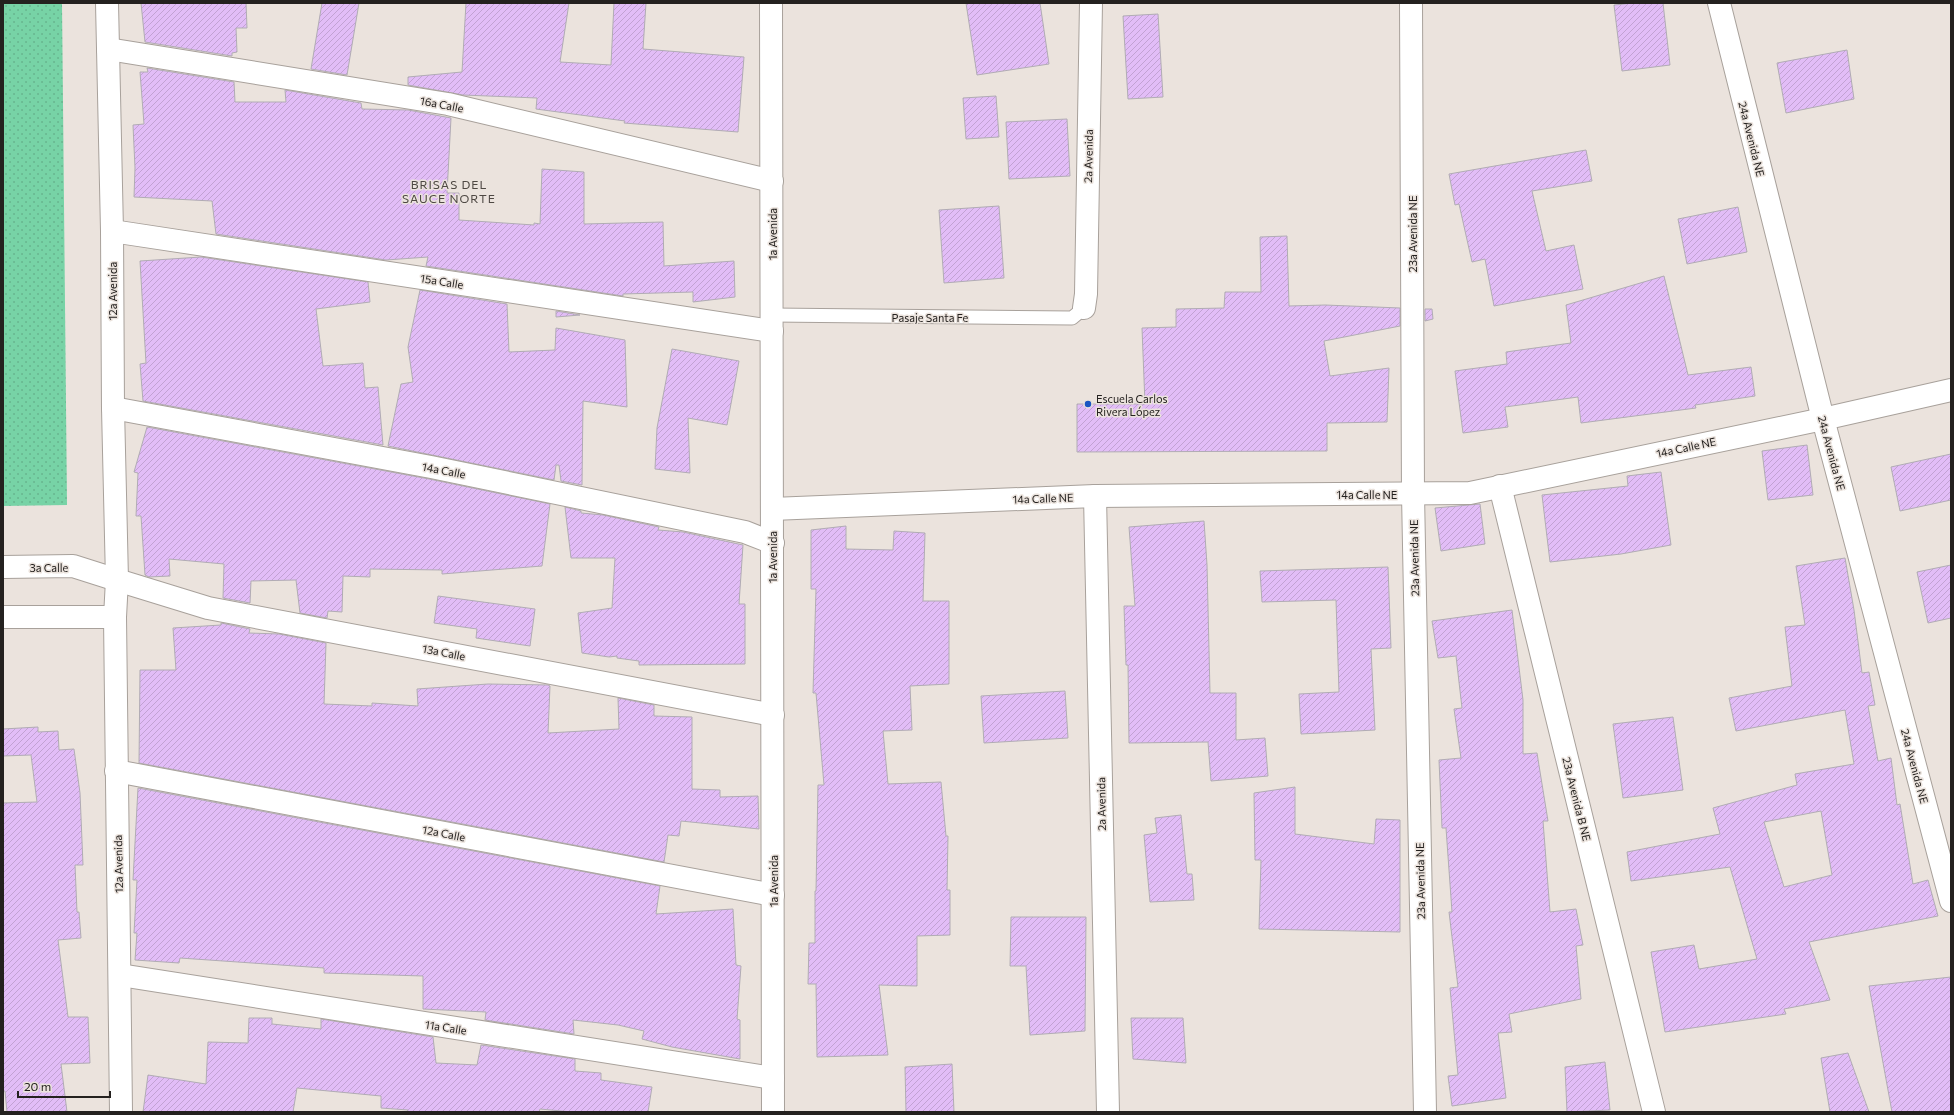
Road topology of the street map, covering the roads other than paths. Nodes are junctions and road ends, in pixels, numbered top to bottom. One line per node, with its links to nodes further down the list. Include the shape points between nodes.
1 (107, 3): 6 (street, 12a Avenida)
2 (771, 3): 7 (street, 1a Avenida)
3 (1091, 3): 9 (street, 2a Avenida)
4 (1411, 3): 15 (street, 23a Avenida NE)
5 (1719, 3): 13 (street, 24a Avenida NE)
6 (108, 49): 7 (street, 16a Calle, via 448,104); 8 (street, 12a Avenida)
7 (772, 181): 10 (street, 1a Avenida)
8 (112, 231): 10 (street, 15a Calle); 12 (street, 12a Avenida)
9 (1084, 308): 10 (lane, Pasaje Santa Fe, via 1072,318)
10 (772, 323): 17 (street, 1a Avenida)
11 (1951, 390): 13 (street, 14a Calle NE)
12 (113, 408): 18 (street, 14a Calle, via 454,472 745,532); 20 (street, 12a Avenida)
13 (1823, 419): 14 (street, 14a Calle NE); 26 (street, 24a Avenida NE)
14 (1500, 486): 15 (street, 14a Calle NE, via 1470,493); 33 (street, 23a Avenida B NE)
15 (1413, 494): 16 (street, 14a Calle NE); 32 (street, 23a Avenida NE)
16 (1095, 496): 17 (street, 14a Calle NE); 31 (street, 2a Avenida)
17 (772, 509): 18 (street, 1a Avenida)
18 (772, 543): 23 (street, 1a Avenida)
19 (3, 567): 20 (street, 3a Calle, via 74,566)
20 (117, 580): 22 (street, 12a Avenida); 23 (street, 13a Calle, via 208,608)
21 (3, 617): 22 (street)
22 (115, 617): 24 (street, 12a Avenida)
23 (773, 714): 25 (street, 1a Avenida)
24 (116, 771): 25 (street, 12a Calle); 27 (street, 12a Avenida)
25 (772, 895): 28 (street, 1a Avenida)
26 (1951, 901)
27 (120, 975): 28 (street, 11a Calle); 29 (street, 12a Avenida)
28 (773, 1078): 30 (street, 1a Avenida)
29 (121, 1112)
30 (773, 1112)
31 (1108, 1112)
32 (1425, 1112)
33 (1654, 1112)

